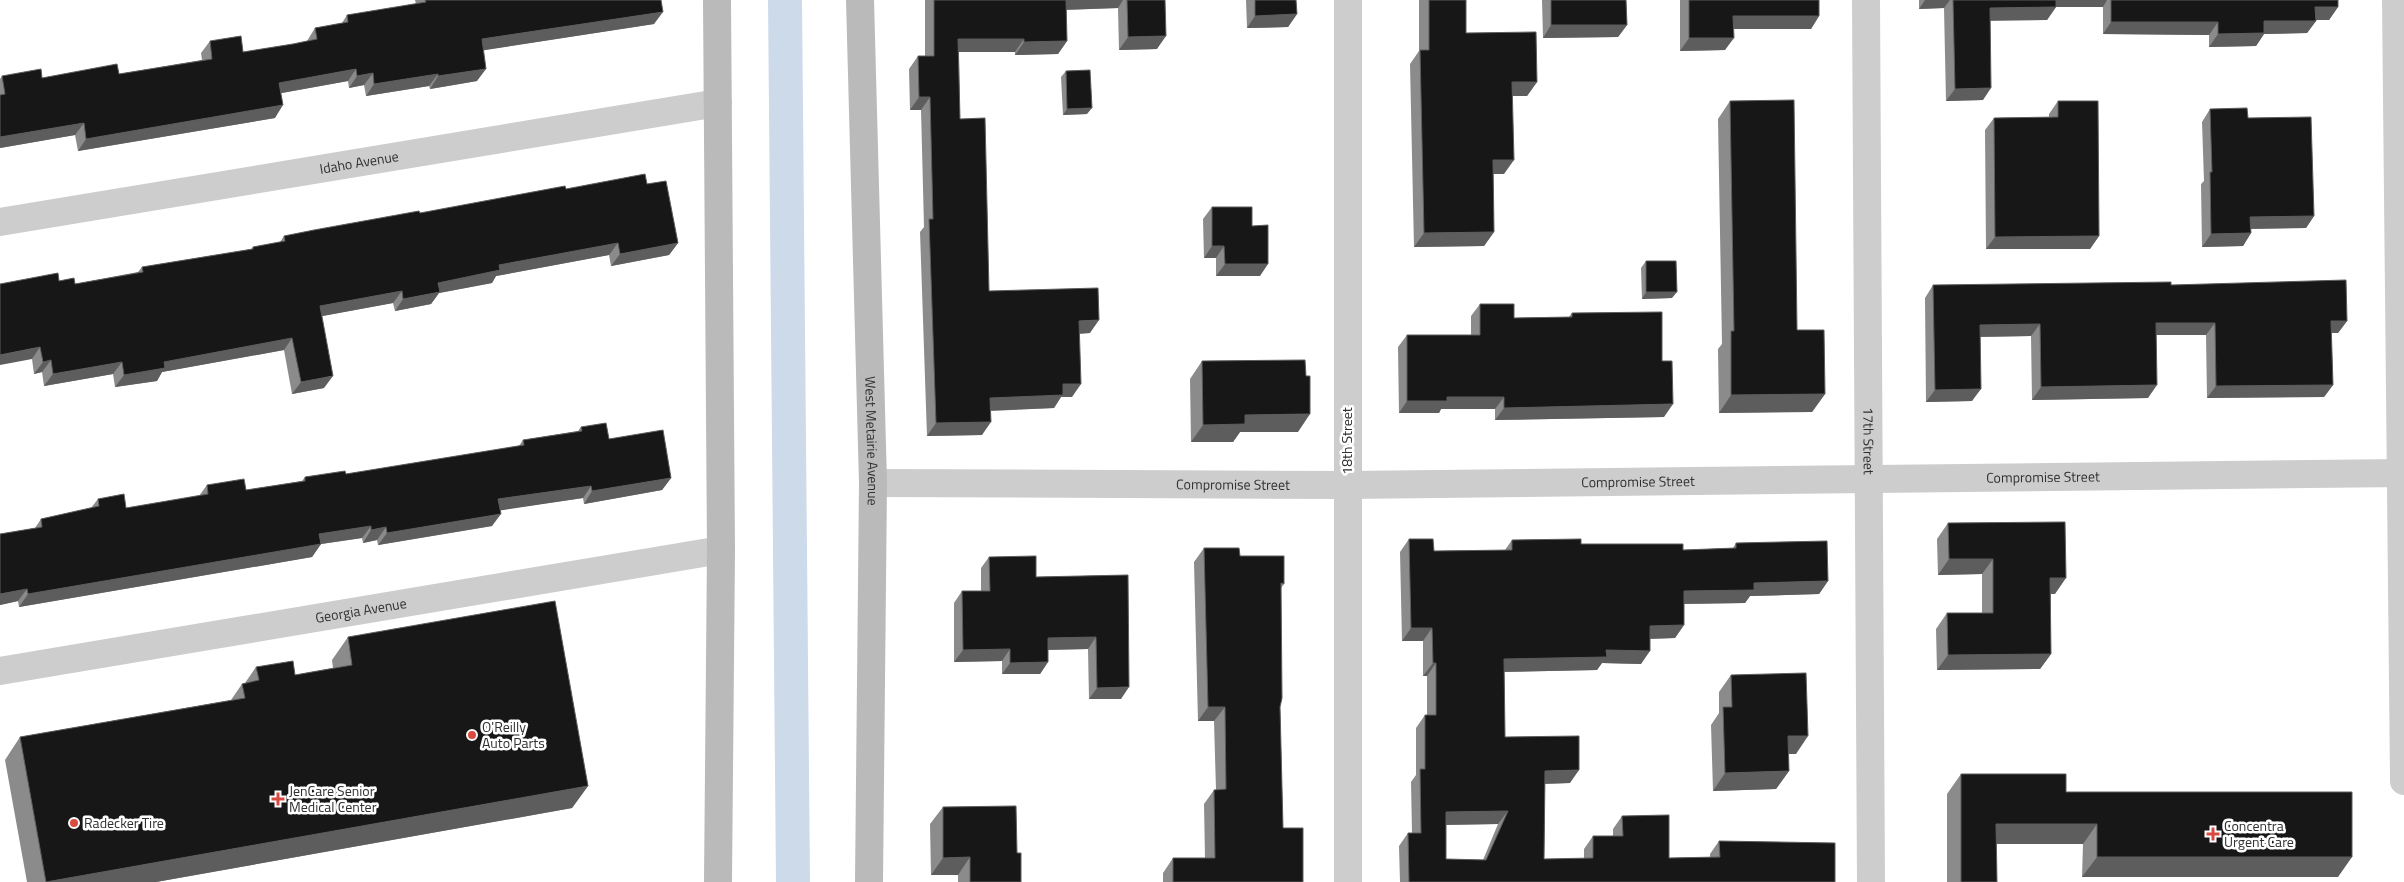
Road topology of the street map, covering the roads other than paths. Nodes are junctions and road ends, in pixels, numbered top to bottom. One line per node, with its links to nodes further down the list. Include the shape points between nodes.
1 (717, 0): 6 (main road)
2 (860, 0): 10 (main road, West Metairie Avenue)
3 (1348, 0): 11 (street, 18th Street)
4 (1866, 0): 9 (street, 17th Street)
5 (2396, 0): 8 (street)
6 (718, 103): 7 (street, Idaho Avenue); 12 (main road)
7 (0, 222)
8 (2403, 473): 9 (street, Compromise Street); 14 (street)
9 (1868, 479): 11 (street, Compromise Street); 18 (street, 17th Street)
10 (873, 483): 11 (street, Compromise Street); 16 (main road, West Metairie Avenue)
11 (1347, 485): 17 (street, 18th Street)
12 (721, 550): 13 (street, Georgia Avenue); 15 (main road)
13 (0, 670)
14 (2404, 781)
15 (718, 882)
16 (869, 882)
17 (1348, 882)
18 (1871, 882)

